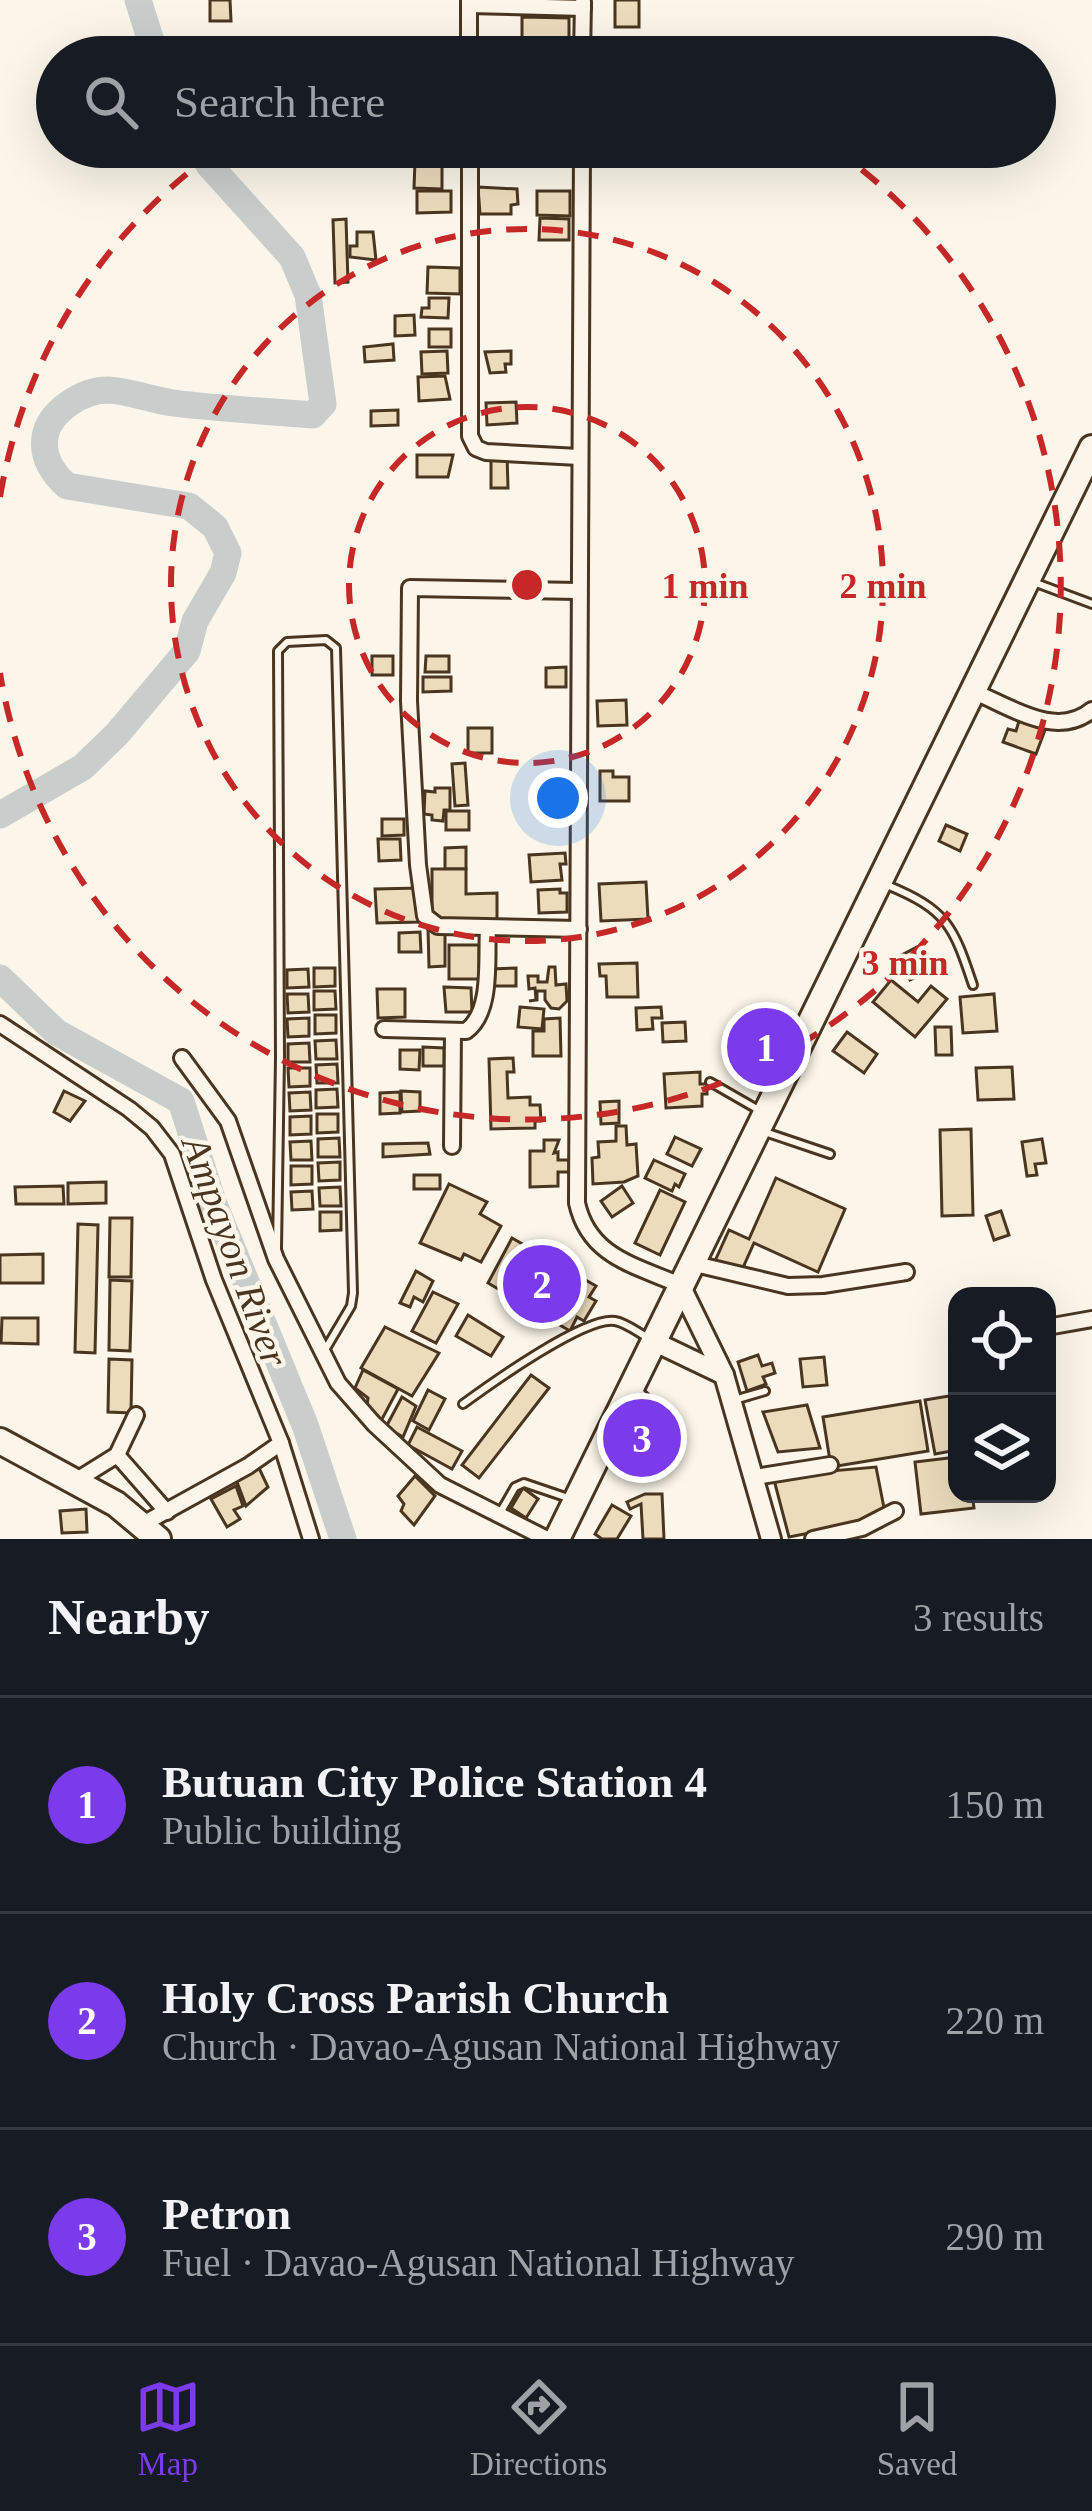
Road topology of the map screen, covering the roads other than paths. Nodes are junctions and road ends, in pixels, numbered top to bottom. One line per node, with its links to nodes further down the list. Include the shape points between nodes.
1 (469, 3): 2 (street); 3 (street)
2 (583, 4): 4 (street)
3 (469, 36)
4 (582, 36)
5 (470, 168): 8 (street, via 470,436 486,452)
6 (582, 168): 8 (street)
7 (1092, 448): 9 (highway)
8 (579, 457): 10 (street)
9 (1027, 580): 11 (lane); 12 (highway)
10 (578, 591): 15 (street, via 410,588 421,903 431,923); 16 (street)
11 (1092, 604)
12 (972, 691): 13 (street, via 1052,723 1078,722); 14 (highway)
13 (1092, 710)
14 (879, 881): 17 (lane, via 929,903 956,935); 23 (highway)
15 (488, 928): 16 (street); 20 (street, via 482,1010 473,1026)
16 (579, 929): 28 (street, via 582,1224 610,1254)
17 (973, 985)
18 (0, 1024): 40 (street, via 129,1109 172,1154)
19 (384, 1029): 20 (street)
20 (454, 1031): 24 (street)
21 (182, 1058): 26 (street, via 228,1121)
22 (710, 1082): 23 (lane)
23 (762, 1122): 25 (lane); 28 (highway)
24 (452, 1146)
25 (830, 1154)
26 (276, 1259): 32 (street); 32 (lane, via 278,651 287,642 326,640 336,648 353,1293)
27 (906, 1272): 28 (street, via 788,1286)
28 (686, 1274): 31 (highway); 33 (street)
29 (1092, 1319): 30 (street)
30 (1056, 1325)
31 (653, 1341): 33 (street); 34 (highway); 37 (lane, via 618,1322 599,1324 518,1365)
32 (323, 1353): 49 (street, via 374,1424 440,1485)
33 (724, 1376): 36 (street)
34 (632, 1384): 42 (highway); 42 (lane, via 658,1419 631,1461)
35 (765, 1391): 36 (lane)
36 (732, 1401): 44 (street)
37 (463, 1405)
38 (136, 1415): 41 (street)
39 (0, 1441): 45 (highway)
40 (281, 1443): 48 (street); 51 (street)
41 (117, 1456): 45 (street); 48 (street)
42 (597, 1456): 46 (highway)
43 (830, 1465): 44 (street)
44 (755, 1477): 54 (street)
45 (77, 1480): 50 (highway)
46 (575, 1500): 49 (lane, via 524,1483); 53 (highway)
47 (895, 1511): 55 (street)
48 (167, 1512): 50 (street)
49 (498, 1516): 52 (street)
50 (150, 1531)
51 (310, 1539)
52 (547, 1539)
53 (556, 1539)
54 (772, 1539)
55 (813, 1539)

